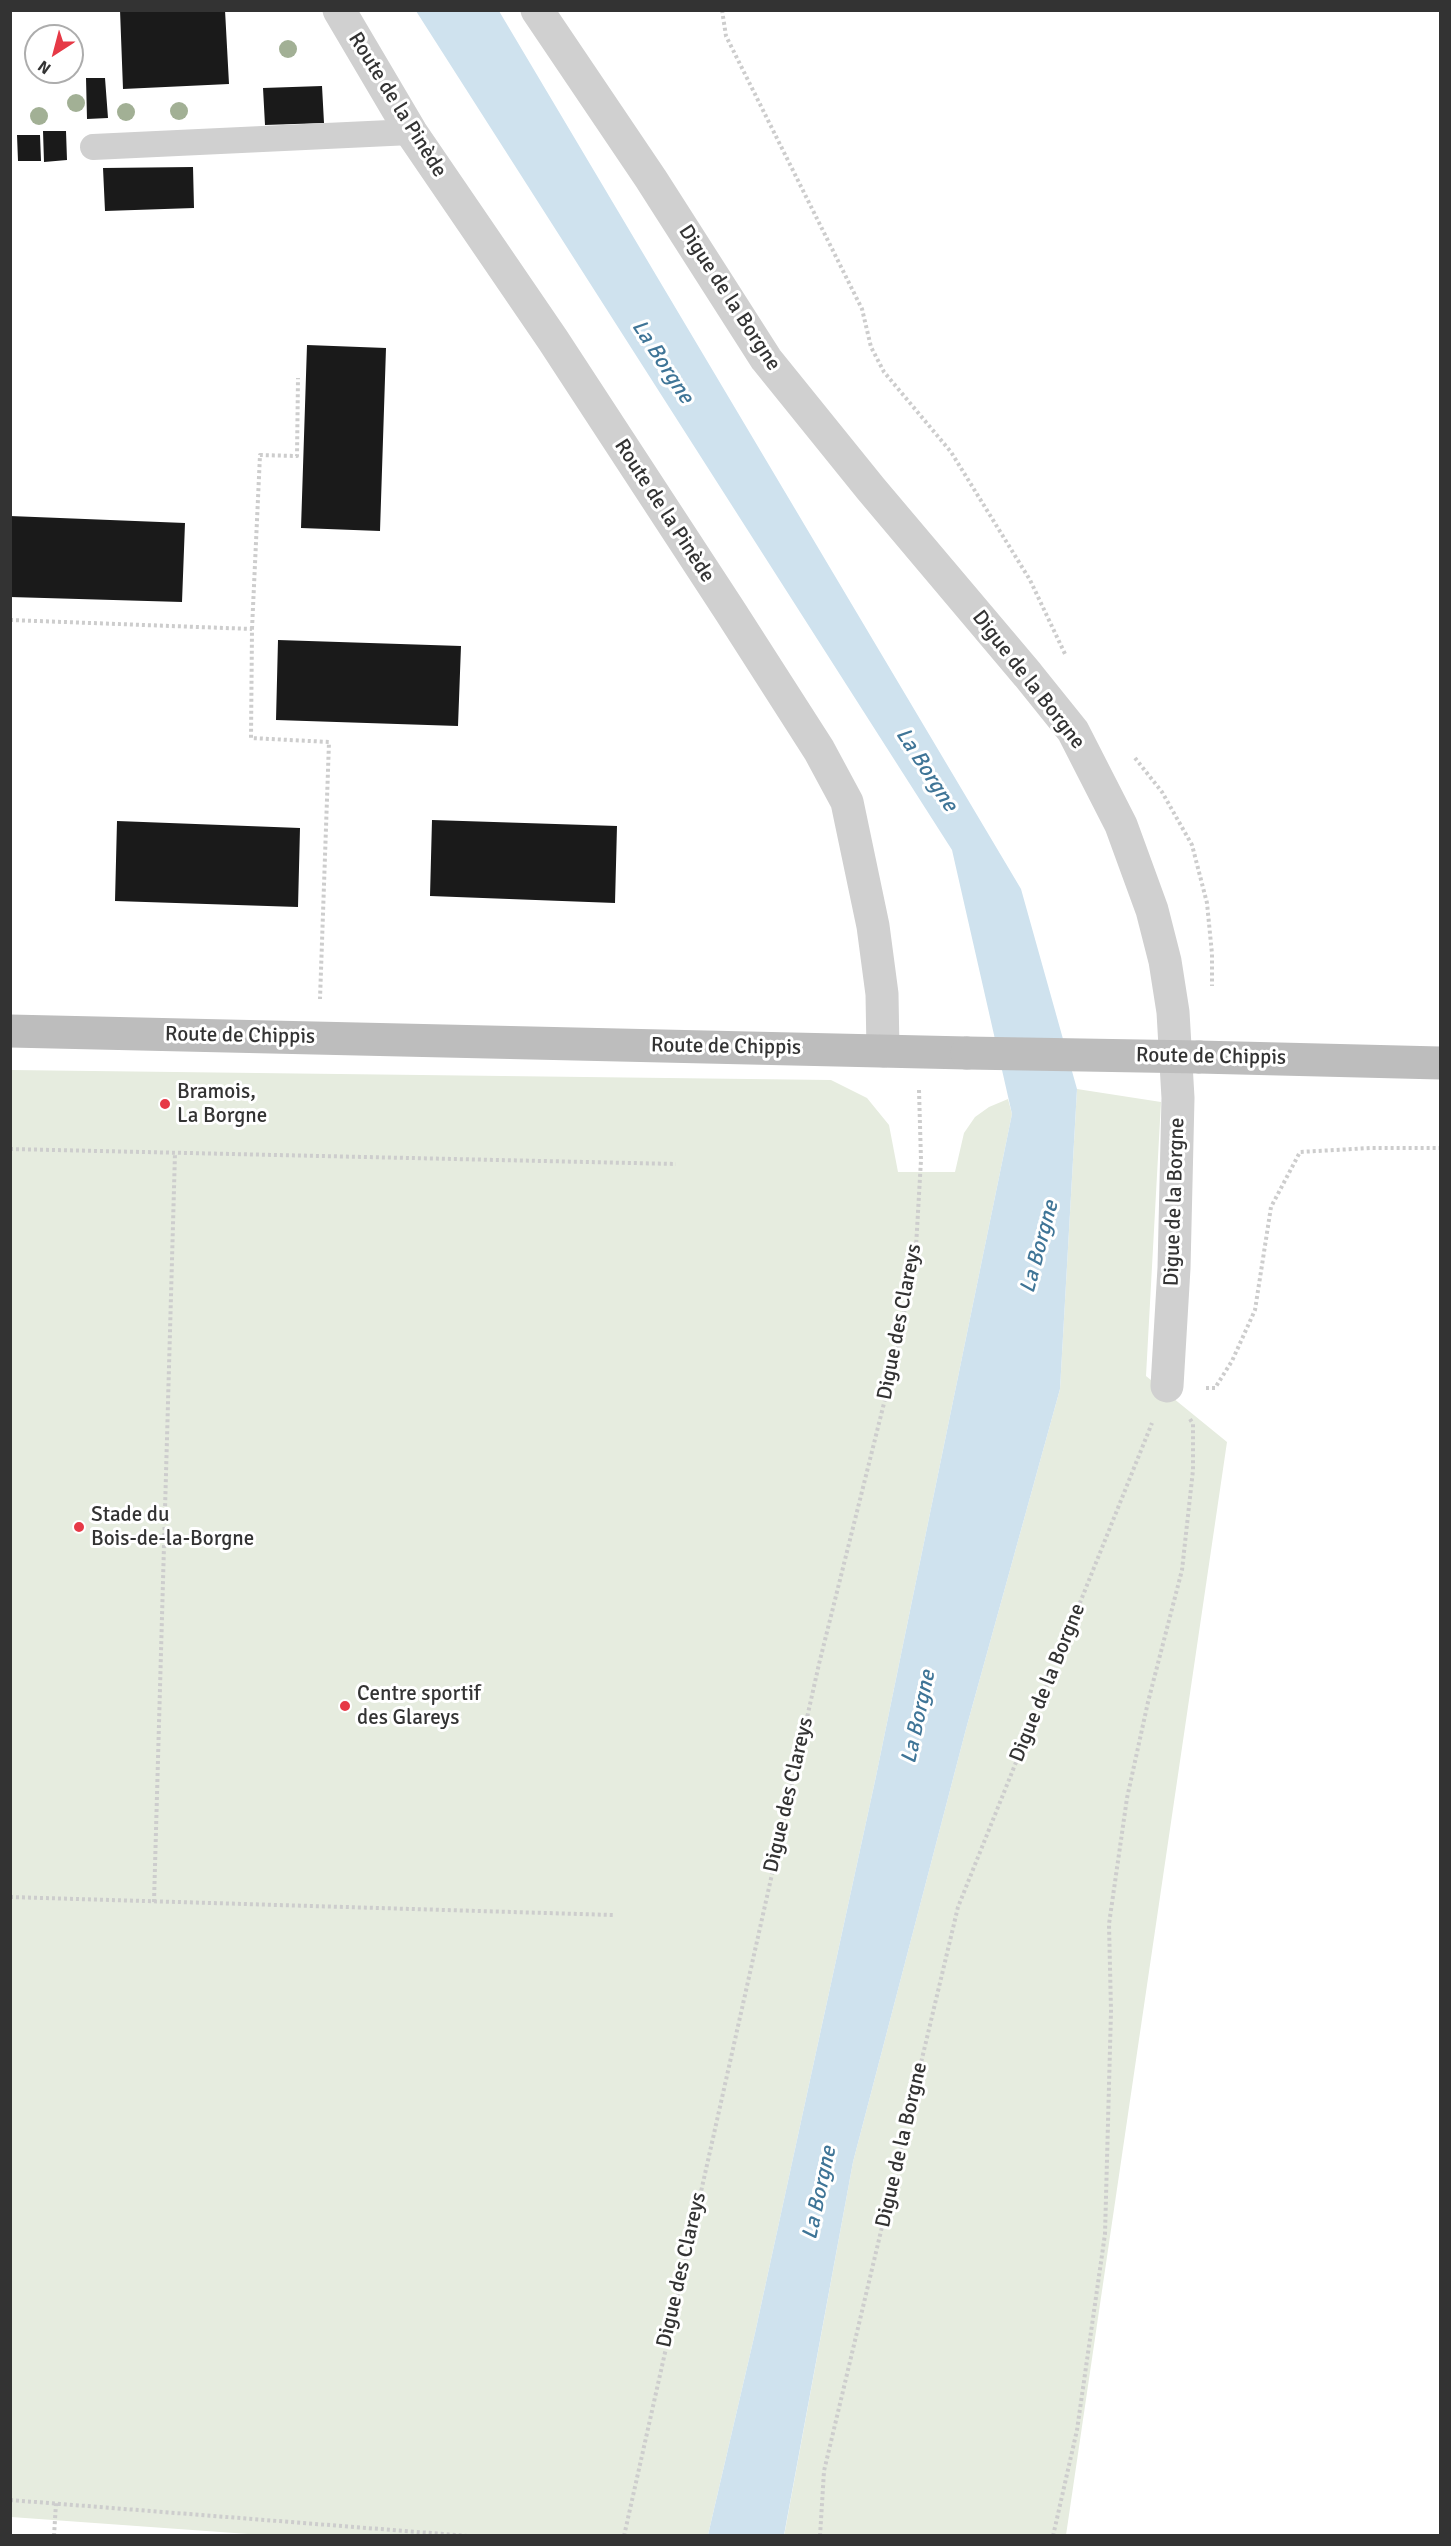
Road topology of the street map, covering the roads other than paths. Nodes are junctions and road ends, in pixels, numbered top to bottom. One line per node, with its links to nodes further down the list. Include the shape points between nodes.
1 (339, 10): 3 (street, Route de la Pinède)
2 (537, 10): 8 (street, Digue de la Borgne, via 766,359 1073,731 1121,825 1152,910 1173,1012 1178,1098)
3 (411, 132): 4 (lane); 6 (street, Route de la Pinède, via 730,611 819,750 847,802 873,926 882,994)
4 (93, 147)
5 (10, 1031): 6 (street, Route de Chippis)
6 (883, 1051): 7 (street, Route de Chippis, bridge)
7 (1440, 1063)
8 (1167, 1386)

